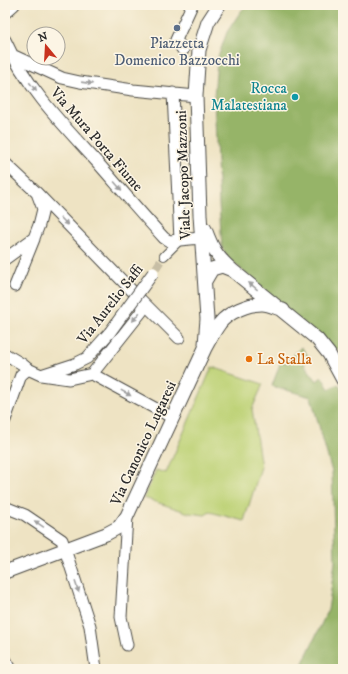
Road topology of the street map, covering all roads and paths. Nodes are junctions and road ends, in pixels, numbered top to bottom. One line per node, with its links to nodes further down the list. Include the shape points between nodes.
1 (14, 5): 4 (street)
2 (192, 5): 6 (street, via 176,40)
3 (219, 5): 9 (street, Viale Jacopo Mazzoni, via 208,22 198,50)
4 (5, 13)
5 (5, 40): 7 (street, Via Mura Porta Fiume)
6 (184, 50)
7 (12, 55): 8 (street, one-way to 8, via 62,78 133,90); 15 (street, Via Mura Porta Fiume, one-way to 15, via 30,84 73,136 164,238 169,241)
8 (173, 93): 9 (street); 15 (street, Viale Jacopo Mazzoni)
9 (196, 96): 12 (street, Viale Jacopo Mazzoni)
10 (5, 163): 11 (street)
11 (37, 193): 13 (street, via 43,209); 22 (street, one-way to 22)
12 (200, 215): 14 (street, Viale Jacopo Mazzoni); 19 (street, via 212,248)
13 (34, 238): 17 (street); 21 (street)
14 (202, 238): 15 (street); 20 (street, Viale Jacopo Mazzoni)
15 (180, 240): 16 (street)
16 (164, 256)
17 (5, 259)
18 (155, 270): 29 (street, Via Aurelio Saffi, bridge, via 110,332 87,358)
19 (232, 270): 20 (street, via 222,266 212,269); 23 (street, one-way to 19)
20 (204, 281): 25 (street, Viale Jacopo Mazzoni, via 207,319)
21 (15, 286)
22 (141, 300): 24 (street); 28 (street, one-way to 28, via 142,310)
23 (283, 310): 25 (street, via 262,304 232,313 221,322); 30 (street, via 317,339 329,354)
24 (179, 338)
25 (205, 348): 31 (street, Via Canonico Lugaresi)
26 (5, 354): 27 (street)
27 (28, 369): 29 (street); 32 (street, via 21,375)
28 (92, 374): 29 (street, via 69,379); 31 (street, one-way to 31)
29 (42, 376)
30 (343, 380)
31 (173, 418): 34 (street, Via Canonico Lugaresi)
32 (5, 420)
33 (5, 507): 35 (street, one-way to 33, via 62,540 25,515)
34 (128, 516): 35 (street, Via Canonico Lugaresi, via 113,531); 37 (street, via 121,617)
35 (64, 550): 36 (street, Via Canonico Lugaresi); 40 (street, one-way to 40, via 90,626)
36 (5, 572)
37 (127, 645)
38 (5, 659): 39 (street)
39 (11, 669)
40 (96, 669)

